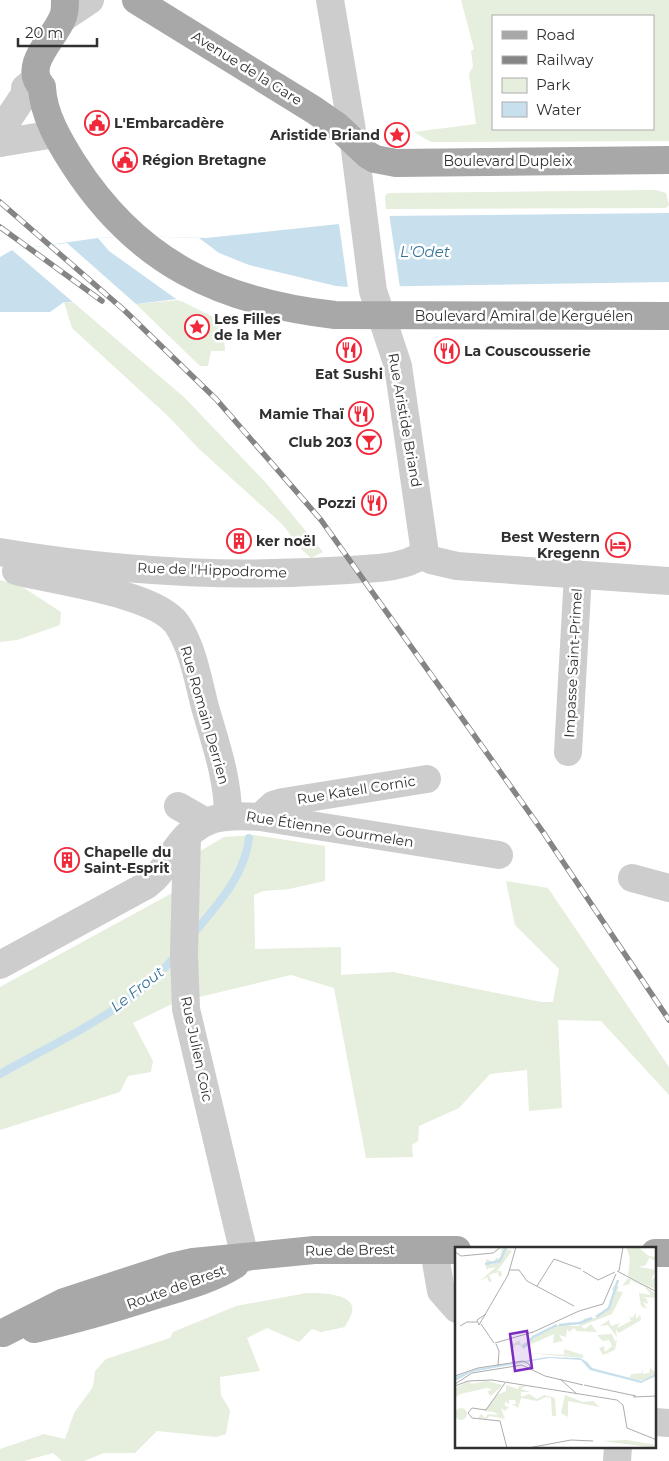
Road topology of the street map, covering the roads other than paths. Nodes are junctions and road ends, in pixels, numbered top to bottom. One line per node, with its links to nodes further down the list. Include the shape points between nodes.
1 (90, 0): 4 (street)
2 (136, 0): 7 (main road, Avenue de la Gare, via 314,110)
3 (330, 0): 7 (street)
4 (64, 9): 5 (main road, via 38,59)
5 (35, 80): 6 (main road, Boulevard Amiral de Kerguélen, via 42,87); 8 (street, via 25,88 10,114)
6 (55, 134): 8 (street); 10 (main road, Boulevard Amiral de Kerguélen, via 90,188 135,236 188,274 229,293 302,312)
7 (354, 142): 9 (main road, Boulevard Dupleix, via 375,159 396,163); 10 (street, Rue Aristide Briand)
8 (0, 143)
9 (669, 160)
10 (379, 316): 11 (main road, Boulevard Amiral de Kerguélen); 13 (street, Rue Aristide Briand, via 398,366 424,546)
11 (669, 316)
12 (0, 552): 13 (street, Rue de l'Hippodrome, via 115,568 309,573 395,565)
13 (422, 555): 15 (street, via 457,566)
14 (0, 567): 21 (street, Rue Romain Derrien, via 128,597 158,609 176,624 192,660 222,767)
15 (578, 574): 16 (street); 17 (street, Impasse Saint-Primel)
16 (669, 581)
17 (568, 752)
18 (427, 779): 20 (street, Rue Katell Cornic, via 283,802 273,805)
19 (178, 806): 21 (street)
20 (260, 817): 21 (street, Rue Étienne Gourmelen); 22 (street, Rue Étienne Gourmelen)
21 (207, 824): 25 (street, via 147,885); 29 (street, Rue Julien Coïc, via 185,947 186,1009)
22 (499, 855)
23 (632, 878): 24 (street)
24 (669, 888)
25 (0, 965)
26 (445, 1250): 29 (main road, Rue de Brest, via 314,1250); 30 (street, via 441,1291)
27 (656, 1253): 28 (main road)
28 (669, 1253)
29 (245, 1258): 31 (main road, Route de Brest, via 214,1276 90,1316)
30 (455, 1308)
31 (2, 1333)
32 (656, 1422): 33 (street)
33 (669, 1423)
34 (618, 1448): 35 (street)
35 (617, 1461)

